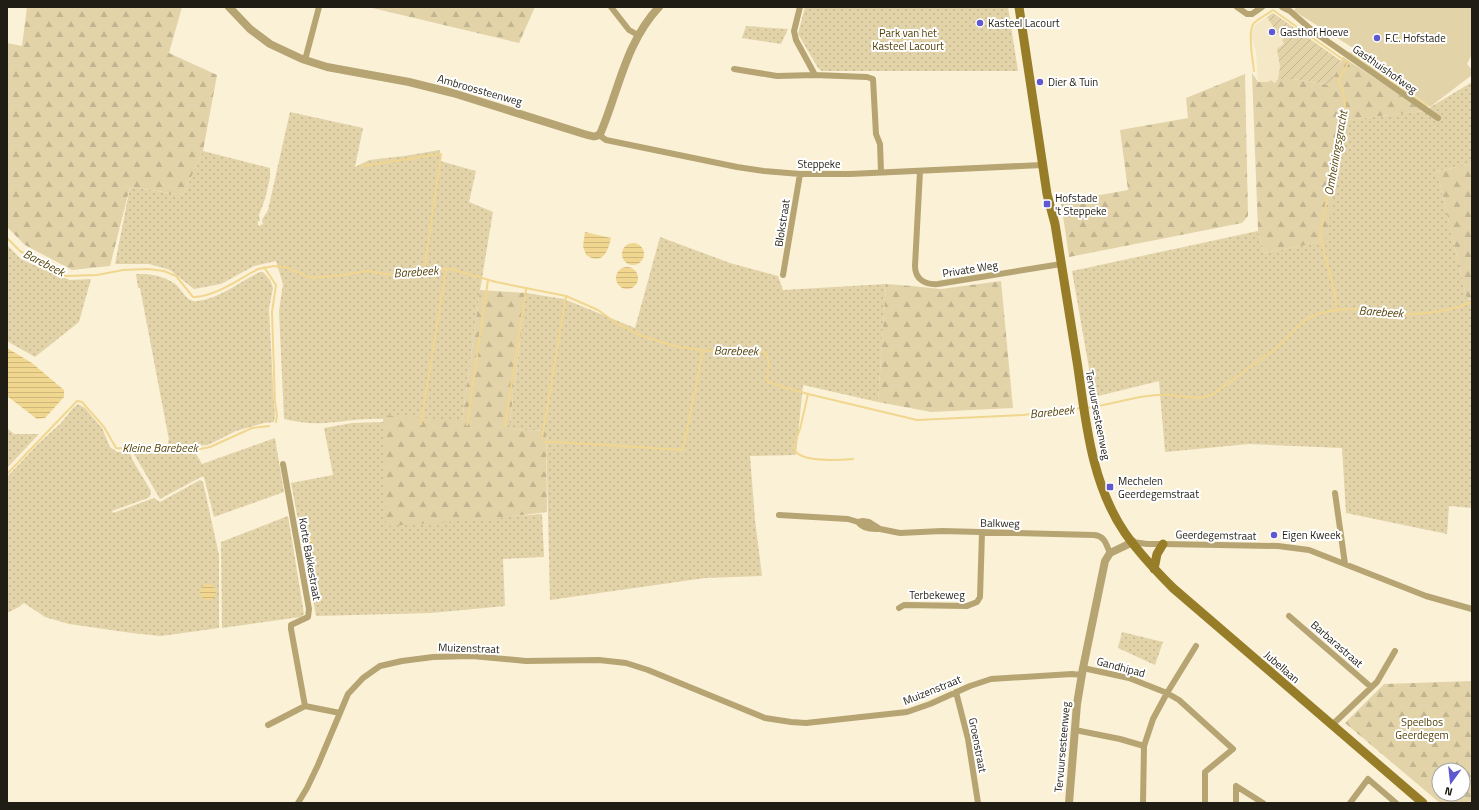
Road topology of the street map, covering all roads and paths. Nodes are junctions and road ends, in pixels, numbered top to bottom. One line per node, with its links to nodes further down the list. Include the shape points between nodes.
1 (229, 7): 14 (street, Ambroossteenweg, via 250,29 270,44)
2 (319, 7): 14 (street)
3 (611, 7): 13 (street, via 629,30)
4 (660, 7): 13 (street)
5 (800, 7): 16 (street, via 795,36)
6 (1019, 7): 19 (main road, Tervuursesteenweg)
7 (1237, 7): 12 (street)
8 (1244, 7): 12 (street)
9 (1262, 7): 12 (street, via 1252,14)
10 (1282, 7): 11 (street, Gasthuishofweg)
11 (1291, 9): 17 (street, Gasthuishofweg, via 1314,32)
12 (1247, 14)
13 (638, 35): 18 (street)
14 (305, 60): 18 (street, Ambroossteenweg, via 453,92 584,134)
15 (734, 69): 16 (street, via 777,76)
16 (815, 76): 21 (street, via 872,78)
17 (1438, 118)
18 (599, 135): 22 (street, Steppeke, via 606,140 737,167)
19 (1042, 165): 20 (street, Steppeke); 23 (main road, Tervuursesteenweg)
20 (920, 171): 21 (street, Steppeke); 23 (street, Private Weg, via 915,266 916,274 921,281 938,284)
21 (881, 172): 22 (street, Steppeke)
22 (800, 174): 24 (street, Blokstraat)
23 (1061, 264): 29 (main road, Tervuursesteenweg, via 1085,417 1098,477 1114,513)
24 (783, 274)
25 (283, 464): 43 (street, Korte Bakkestraat, via 309,609 308,617 291,625)
26 (1335, 493): 32 (street)
27 (779, 515): 28 (street, Balkweg, via 863,521 880,529 900,533)
28 (982, 532): 31 (street, Balkweg, via 1094,534 1104,539); 34 (street, Terbekeweg, via 978,602 967,606 904,605)
29 (1133, 542): 30 (street, Geerdegemstraat); 31 (street); 33 (main road, Jubellaan)
30 (1163, 544): 32 (street, Geerdegemstraat, via 1278,546 1308,550); 33 (main road, via 1157,553)
31 (1110, 553): 39 (street, Tervuursesteenweg, via 1105,561)
32 (1345, 564): 35 (street, Geerdegemstraat, via 1426,596)
33 (1154, 569): 46 (main road, Jubellaan)
34 (898, 608)
35 (1472, 609)
36 (1289, 616): 40 (street, Barbarastraat)
37 (1196, 646): 42 (street)
38 (1395, 651): 40 (street, via 1377,682)
39 (1082, 671): 41 (street, Muizenstraat, via 1072,674 991,680); 42 (street, Gandhipad, via 1129,678); 47 (street, Tervuursesteenweg)
40 (1371, 687): 46 (street)
41 (956, 692): 44 (street, Muizenstraat, via 907,712 818,722 791,722 765,718 626,663 600,660 526,661 472,656 433,657 380,666 363,678 348,694); 50 (street, Groenstraat, via 968,739)
42 (1167, 693): 48 (street, via 1153,719); 53 (street, Gandhipad, via 1179,700 1233,749 1205,772)
43 (305, 706): 44 (street); 45 (street)
44 (340, 713): 49 (street, Muizenstraat)
45 (268, 725)
46 (1332, 725): 58 (main road, Jubellaan)
47 (1075, 730): 48 (street); 51 (street, Tervuursesteenweg)
48 (1144, 746): 52 (street)
49 (298, 803)
50 (978, 803)
51 (1069, 803)
52 (1143, 803)
53 (1205, 803)
54 (1236, 803): 55 (street, via 1236,786)
55 (1263, 803)
56 (1350, 803): 57 (street, via 1368,779)
57 (1396, 803)
58 (1423, 803)

